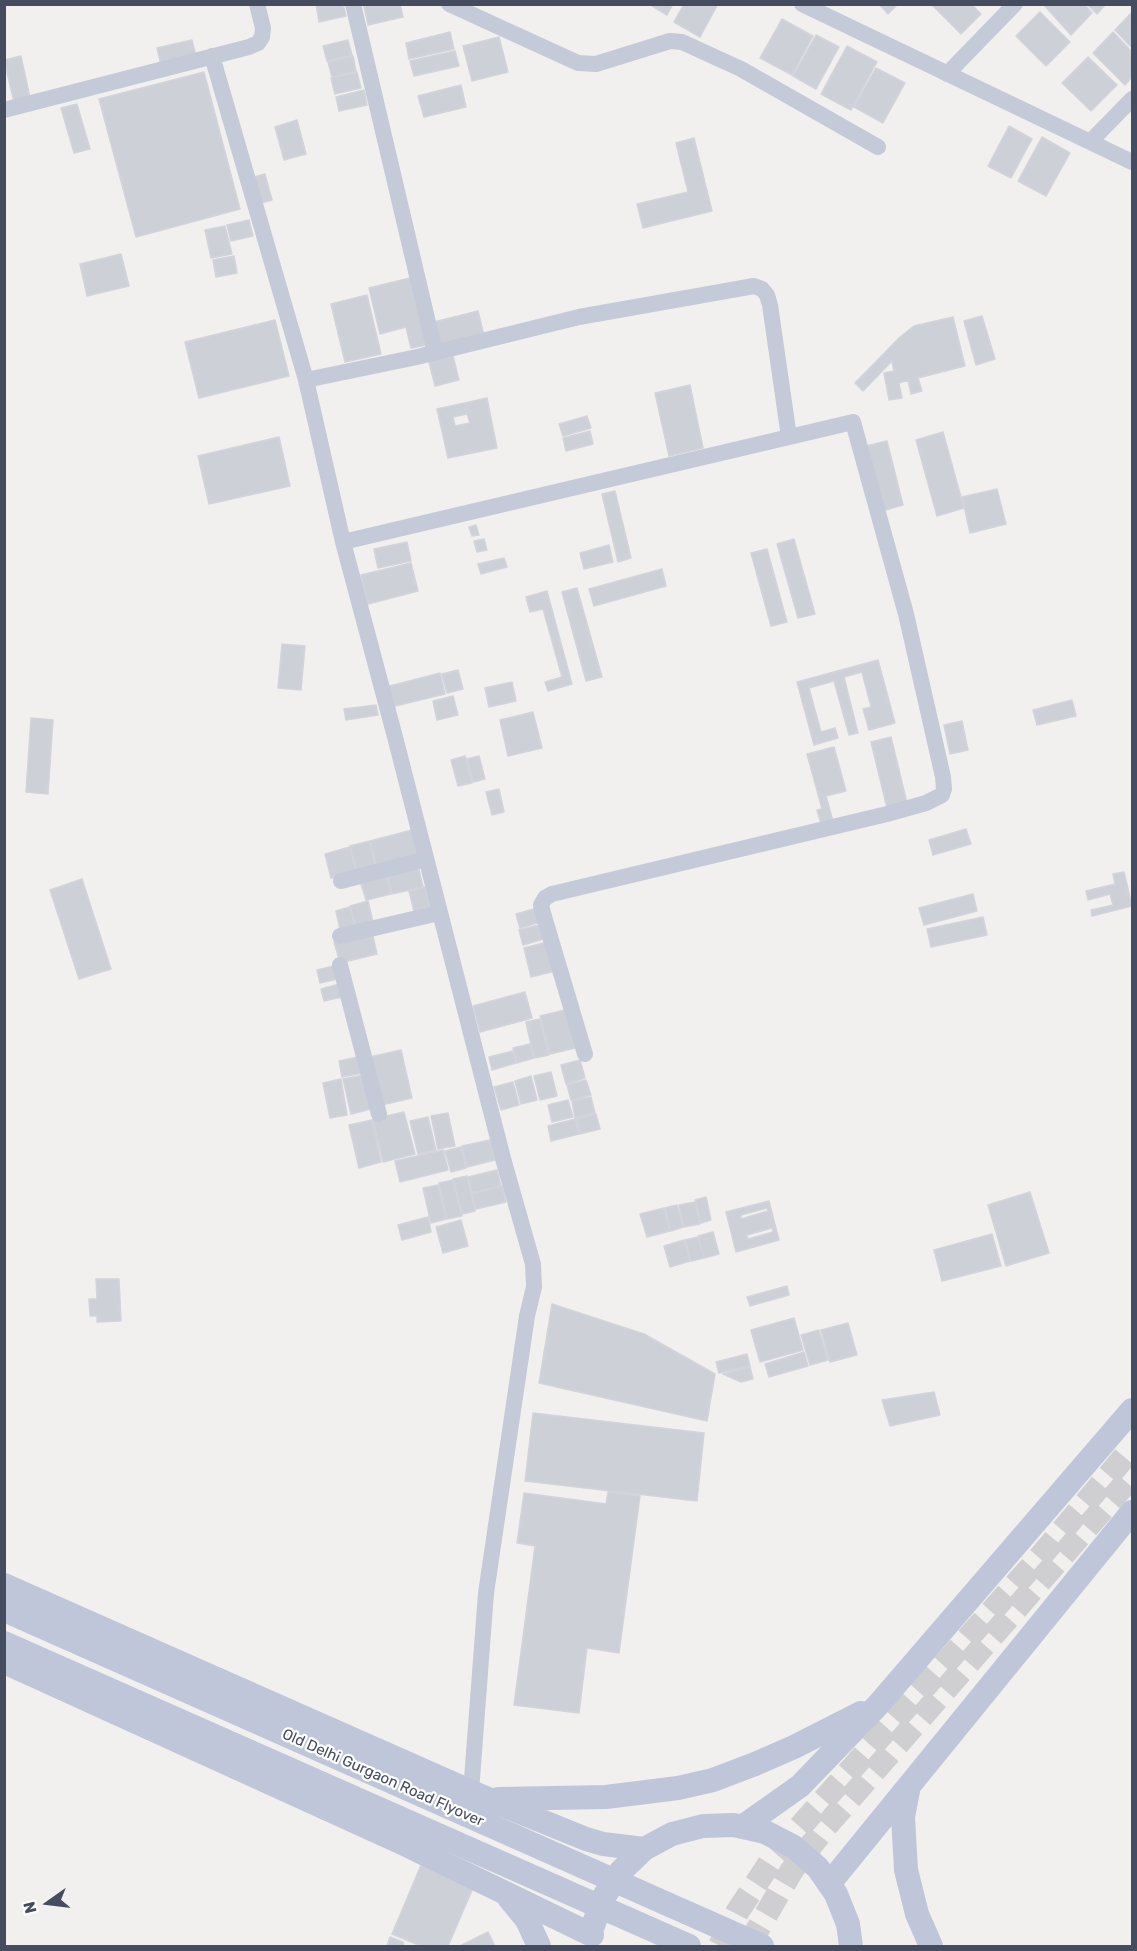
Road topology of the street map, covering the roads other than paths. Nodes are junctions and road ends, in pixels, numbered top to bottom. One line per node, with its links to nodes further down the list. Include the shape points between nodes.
1 (257, 4): 6 (street, via 263,28 258,43)
2 (353, 4): 13 (street)
3 (449, 4): 11 (street, via 578,63 596,64 670,41 682,42 741,69)
4 (802, 4): 7 (street)
5 (1015, 4): 7 (street)
6 (212, 56): 9 (street); 14 (street)
7 (947, 74): 10 (street)
8 (1132, 99): 10 (street)
9 (4, 110)
10 (1090, 142): 12 (street)
11 (878, 147)
12 (1132, 162)
13 (435, 352): 14 (street); 15 (street, via 579,317 753,286 762,289 770,305)
14 (306, 380): 16 (street)
15 (789, 437): 16 (street); 22 (street, via 853,422 906,614 944,789 937,799 887,813 544,898 543,913)
16 (343, 542): 17 (street)
17 (426, 860): 18 (street); 19 (street)
18 (341, 881)
19 (439, 913): 20 (street); 32 (street, via 533,1264 534,1287 486,1593)
20 (340, 936)
21 (340, 965): 23 (street)
22 (585, 1054)
23 (379, 1114)
24 (1132, 1410): 30 (main road)
25 (1132, 1512): 31 (main road)
26 (4, 1585): 32 (main road)
27 (4, 1610): 40 (main road, Old Delhi Gurgaon Road Flyover, bridge)
28 (4, 1643): 39 (main road, Old Delhi Gurgaon Road Flyover, bridge)
29 (4, 1662): 36 (main road)
30 (878, 1705): 32 (main road, via 794,1747 713,1780 606,1797); 33 (main road, via 800,1786)
31 (908, 1789): 35 (main road); 42 (main road, via 903,1817 906,1870 917,1914)
32 (481, 1796): 34 (main road, via 586,1839)
33 (742, 1827): 34 (main road, via 703,1826 672,1834); 35 (main road, via 765,1832 794,1847)
34 (644, 1849): 37 (main road, via 621,1871 603,1898)
35 (830, 1884): 41 (main road, via 848,1924)
36 (504, 1892): 37 (main road); 38 (main road, via 527,1920)
37 (592, 1941)
38 (539, 1947)
39 (688, 1947)
40 (762, 1947)
41 (851, 1947)
42 (931, 1947)

